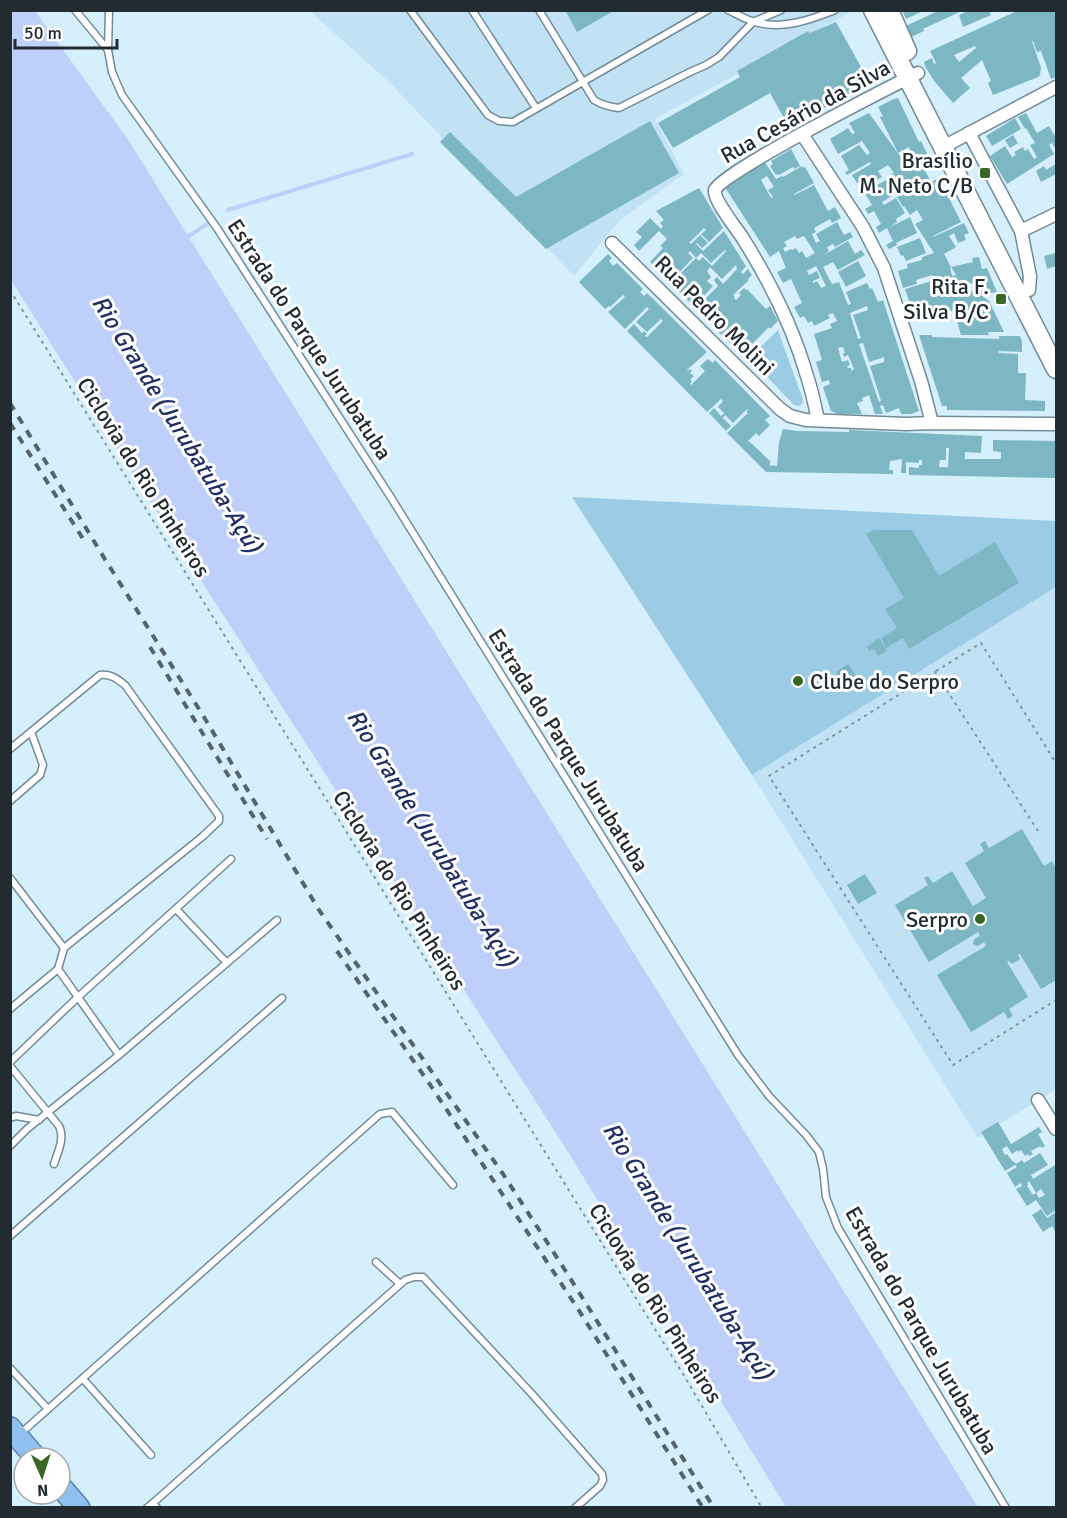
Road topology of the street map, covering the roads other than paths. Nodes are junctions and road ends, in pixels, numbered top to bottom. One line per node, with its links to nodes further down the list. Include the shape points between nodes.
1 (75, 10): 13 (lane)
2 (109, 10): 13 (lane, Estrada do Parque Jurubatuba)
3 (410, 10): 17 (lane, via 488,115 513,122)
4 (472, 10): 17 (lane)
5 (539, 10): 15 (lane)
6 (708, 10): 15 (lane)
7 (728, 10): 12 (lane)
8 (781, 10): 12 (lane)
9 (835, 10): 12 (lane, via 798,23 772,26)
10 (873, 10): 14 (main road)
11 (889, 10): 14 (main road)
12 (753, 22): 15 (lane, via 719,57 619,108 602,105)
13 (108, 50): 63 (lane, Estrada do Parque Jurubatuba, via 122,94 217,228 384,486 738,1055 819,1152 826,1197 838,1228)
14 (913, 75): 18 (street, Rua Cesário da Silva); 19 (main road)
15 (583, 82): 17 (lane)
16 (1056, 87): 19 (street)
17 (536, 108)
18 (802, 134): 26 (street, Rua Cesário da Silva, via 731,175 718,185 714,194 742,236 788,323); 27 (street, via 863,227 884,268)
19 (955, 141): 21 (street); 23 (main road); 25 (main road)
20 (1056, 214): 21 (street)
21 (1021, 231): 23 (street)
22 (612, 243): 26 (street, Rua Pedro Molini, via 780,409 790,416)
23 (1029, 290): 24 (main road)
24 (1056, 344)
25 (1056, 369)
26 (818, 420): 27 (street)
27 (932, 423): 28 (street)
28 (1056, 424)
29 (31, 732): 30 (lane); 31 (lane, via 43,765 40,775); 36 (lane, via 100,675 116,677 219,816 219,821 202,837)
30 (10, 750)
31 (10, 801)
32 (231, 859): 34 (lane)
33 (10, 878): 36 (lane)
34 (176, 909): 37 (lane); 39 (lane)
35 (277, 920): 37 (lane)
36 (64, 948): 38 (lane)
37 (227, 963): 42 (lane)
38 (58, 969): 39 (lane); 41 (lane)
39 (78, 997): 42 (lane); 43 (lane)
40 (282, 998): 52 (lane)
41 (10, 1009)
42 (119, 1055): 45 (lane)
43 (10, 1064): 45 (lane)
44 (1038, 1100): 48 (street)
45 (48, 1112): 47 (lane); 50 (lane, via 63,1139)
46 (10, 1118): 47 (lane)
47 (39, 1120): 49 (lane)
48 (1056, 1129)
49 (10, 1146)
50 (54, 1164)
51 (453, 1185): 56 (lane, via 392,1112 380,1114)
52 (10, 1236)
53 (376, 1262): 54 (lane)
54 (400, 1284): 61 (lane); 62 (lane, via 414,1276 423,1277 602,1474 600,1486)
55 (10, 1368): 57 (lane)
56 (83, 1379): 57 (lane); 60 (lane)
57 (48, 1408): 58 (lane)
58 (14, 1432): 59 (highway)
59 (26, 1446)
60 (151, 1455)
61 (152, 1506)
62 (575, 1508)
63 (1006, 1508)

